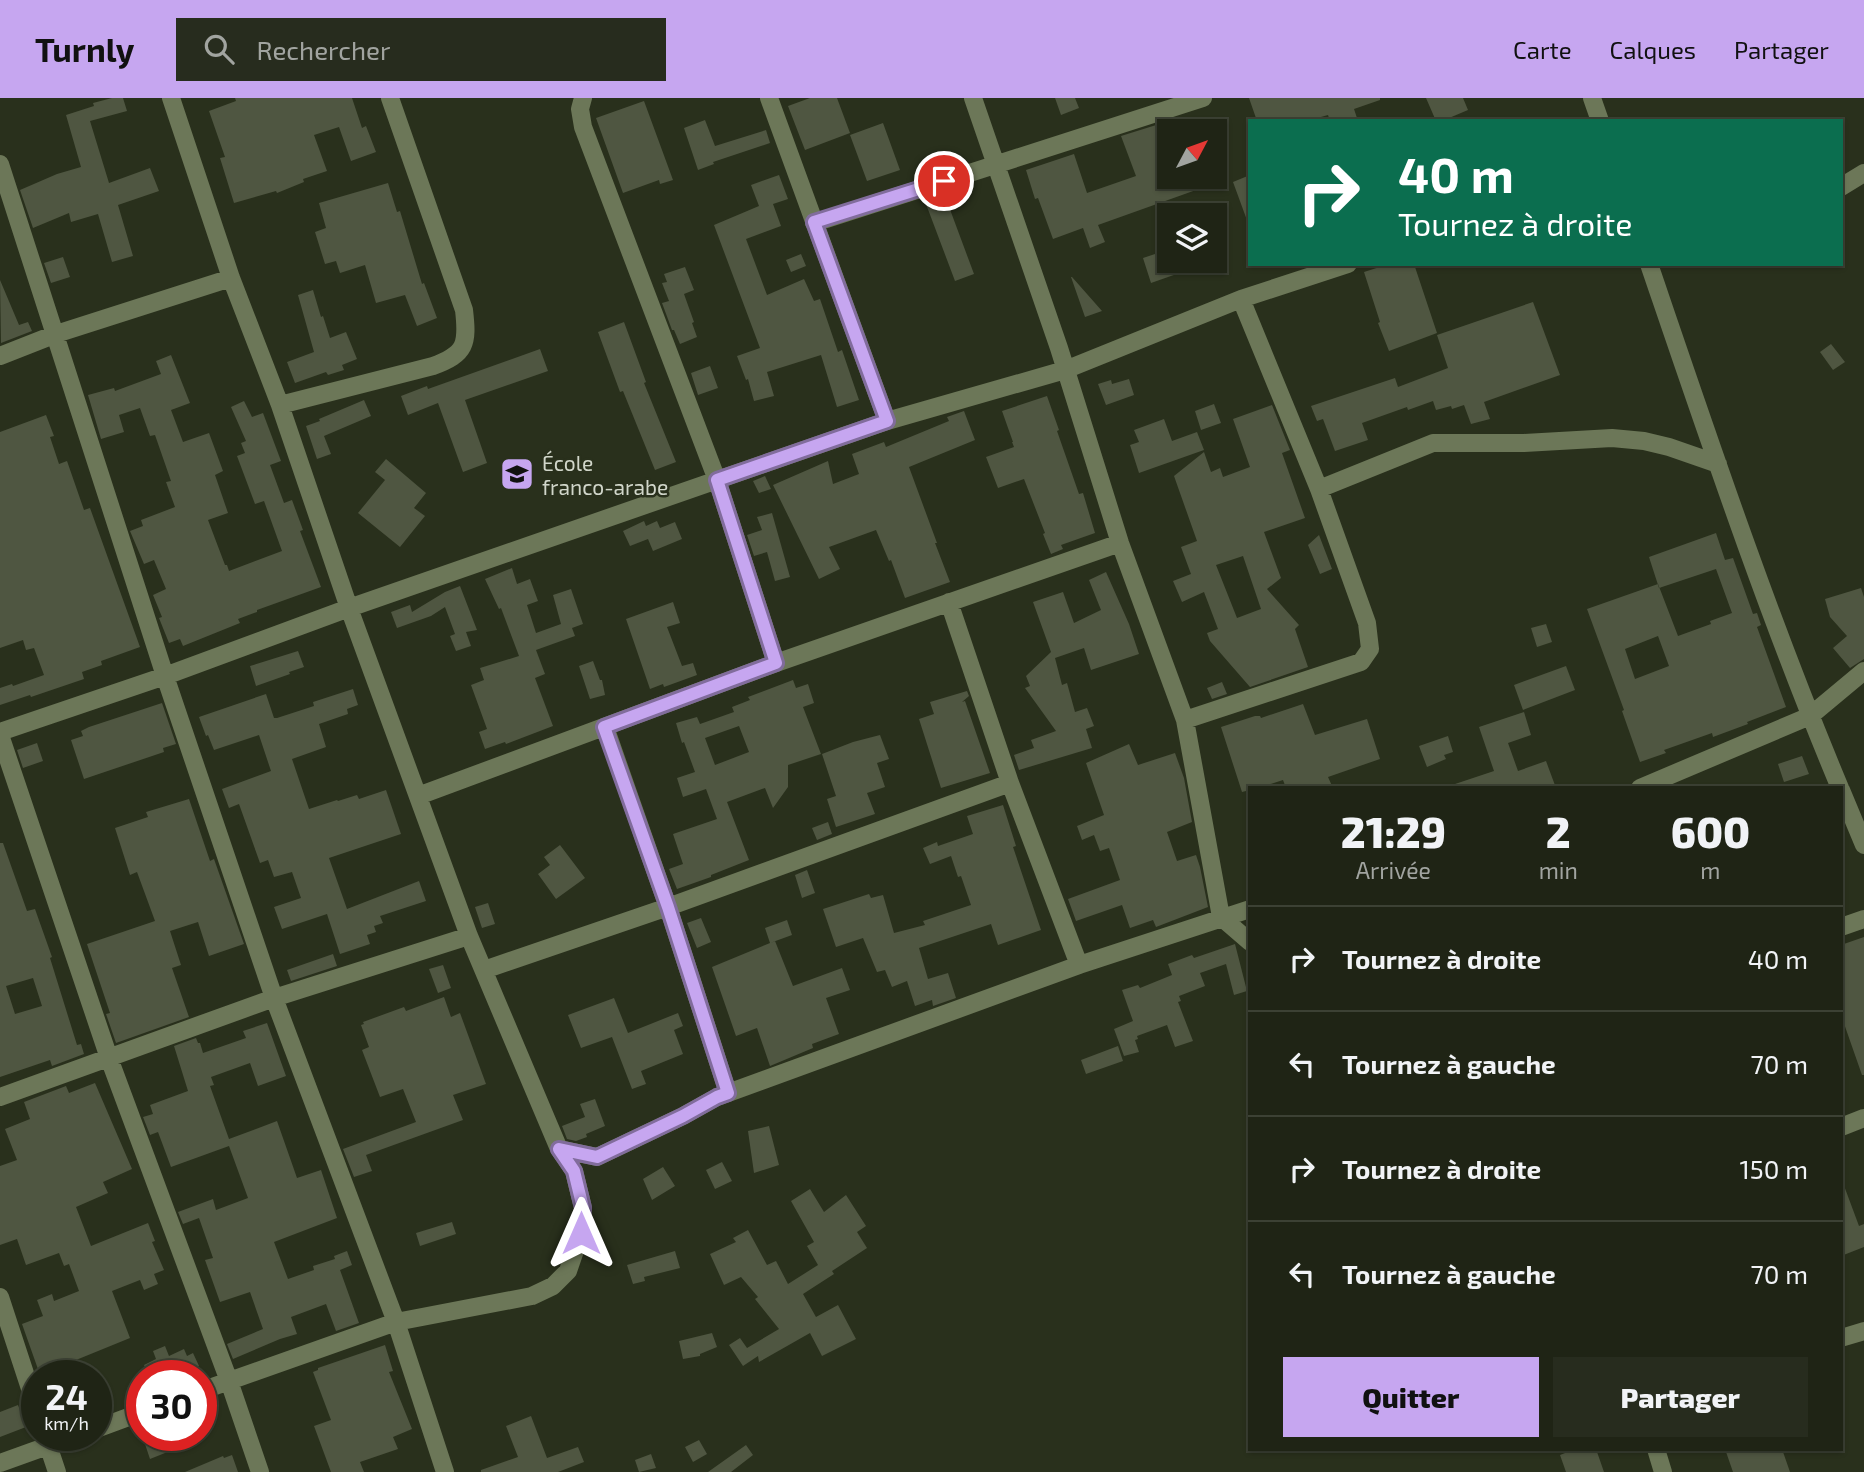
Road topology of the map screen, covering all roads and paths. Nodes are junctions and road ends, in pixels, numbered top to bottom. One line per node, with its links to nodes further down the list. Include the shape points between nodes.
1 (171, 98): 17 (street)
2 (390, 98): 22 (street, via 464,310 463,347 451,359 433,366)
3 (583, 98): 25 (street, via 583,127)
4 (769, 98): 14 (street)
5 (973, 98): 11 (street)
6 (1203, 98): 8 (street)
7 (1592, 98): 9 (street)
8 (1176, 103): 11 (street)
9 (1599, 119)
10 (0, 164): 19 (street)
11 (996, 165): 14 (street); 21 (street)
12 (1864, 173): 13 (street)
13 (1843, 186)
14 (814, 222): 23 (street)
15 (1342, 266): 18 (street)
16 (1650, 266): 24 (street)
17 (231, 278): 19 (street); 22 (street)
18 (1241, 299): 21 (street); 26 (street)
19 (56, 334): 20 (street); 32 (street)
20 (0, 356)
21 (1065, 370): 23 (street); 27 (street)
22 (280, 405): 29 (street)
23 (887, 421): 25 (street)
24 (1718, 464): 26 (street, via 1657,444 1612,438 1433,443); 33 (street)
25 (717, 480): 29 (street); 30 (street)
26 (1319, 489): 34 (street, via 1367,623 1370,649 1361,662)
27 (1120, 542): 28 (street); 34 (street)
28 (949, 602): 30 (street); 37 (street)
29 (349, 608): 32 (street); 40 (street)
30 (776, 663): 35 (street)
31 (1864, 671): 33 (street)
32 (164, 676): 36 (street); 52 (street)
33 (1810, 716): 38 (street); 39 (street)
34 (1185, 720): 45 (street)
35 (604, 727): 40 (street); 43 (street)
36 (0, 734): 53 (street)
37 (1010, 783): 43 (street); 50 (street)
38 (1645, 786)
39 (1839, 786)
40 (418, 796): 48 (street)
41 (1843, 796): 42 (street)
42 (1864, 845)
43 (668, 907): 51 (street); 54 (street)
44 (1248, 910): 45 (street)
45 (1222, 917): 49 (street); 50 (street)
46 (1864, 919): 47 (street)
47 (1843, 926)
48 (469, 936): 51 (street); 52 (street)
49 (1248, 941)
50 (1079, 965): 54 (street)
51 (484, 970): 58 (street)
52 (275, 998): 53 (street); 60 (street)
53 (109, 1058): 55 (street); 64 (street)
54 (728, 1093): 58 (street, via 597,1157)
55 (0, 1097)
56 (1864, 1118): 57 (street)
57 (1843, 1126)
58 (559, 1149): 60 (street, via 574,1171 583,1208 581,1233 568,1271 553,1286 532,1296)
59 (0, 1297): 63 (street)
60 (396, 1322): 64 (street); 72 (street)
61 (1864, 1331): 62 (street)
62 (1843, 1337)
63 (21, 1361)
64 (229, 1381): 65 (street); 71 (street)
65 (217, 1385)
66 (24, 1451): 69 (street)
67 (50, 1451): 70 (street)
68 (1657, 1451): 73 (street)
69 (0, 1463)
70 (57, 1472)
71 (260, 1472)
72 (445, 1472)
73 (1663, 1472)

